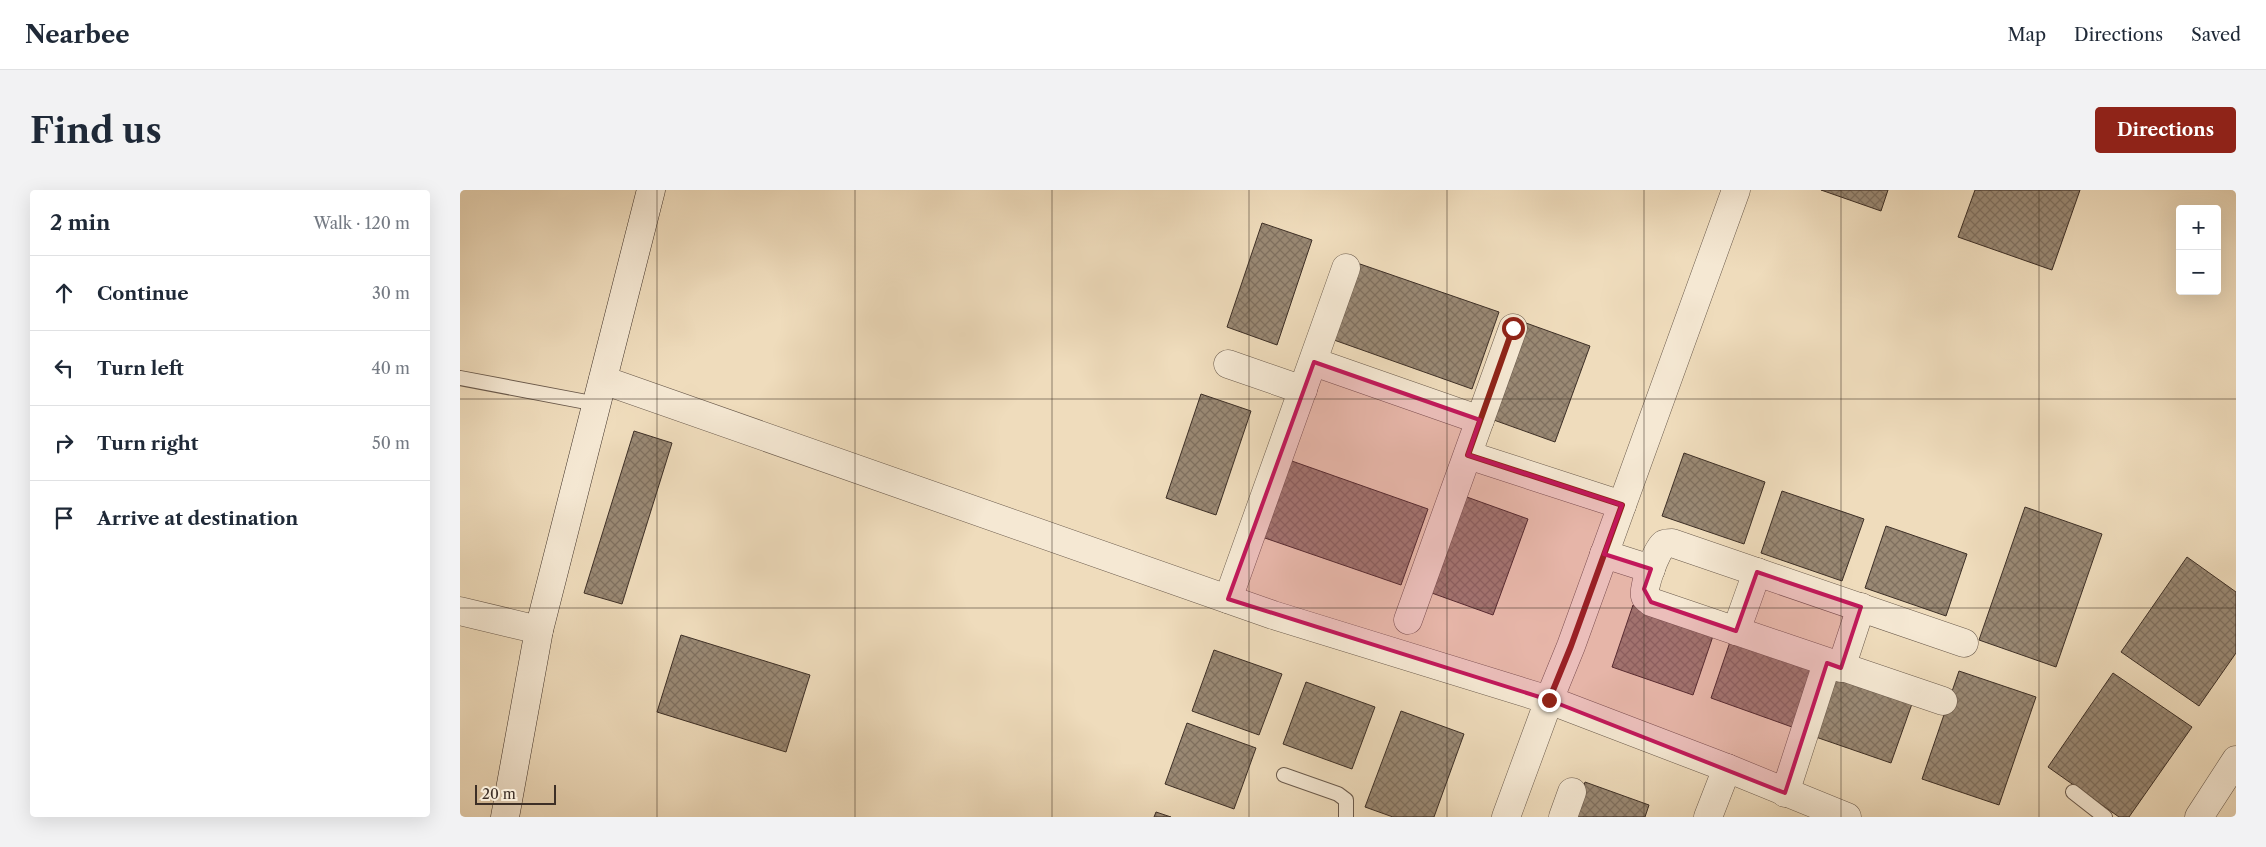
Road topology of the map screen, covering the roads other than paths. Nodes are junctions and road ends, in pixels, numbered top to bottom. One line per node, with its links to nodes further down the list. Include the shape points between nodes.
1 (651, 190): 9 (street)
2 (1736, 190): 12 (street)
3 (1346, 268): 5 (street)
4 (1513, 328): 10 (street)
5 (1314, 362): 8 (street); 10 (street)
6 (1228, 364): 8 (street)
7 (460, 378): 9 (lane)
8 (1303, 390): 16 (street)
9 (600, 392): 16 (street); 20 (street)
10 (1480, 420): 11 (street)
11 (1468, 455): 12 (street); 19 (street)
12 (1622, 505): 13 (street)
13 (1604, 554): 14 (street); 24 (street)
14 (1651, 569): 15 (street, via 1660,548 1672,543); 21 (street, via 1644,589 1651,602)
15 (1757, 572): 17 (street); 21 (street)
16 (1228, 599): 24 (street)
17 (1861, 607): 22 (street); 23 (street)
18 (460, 611): 20 (street)
19 (1408, 620)
20 (539, 630): 32 (street)
21 (1736, 631): 23 (street)
22 (1964, 643)
23 (1834, 665): 25 (street); 31 (street)
24 (1549, 700): 27 (street); 34 (street)
25 (1944, 701)
26 (2236, 760): 39 (street)
27 (1727, 768): 31 (street); 36 (street)
28 (1284, 775): 33 (lane, via 1338,794 1346,800)
29 (1572, 792): 35 (street)
30 (2073, 792): 38 (lane)
31 (1785, 793): 37 (street)
32 (505, 817)
33 (1346, 817)
34 (1506, 817)
35 (1563, 817)
36 (1708, 817)
37 (1847, 817)
38 (2104, 817)
39 (2199, 817)

